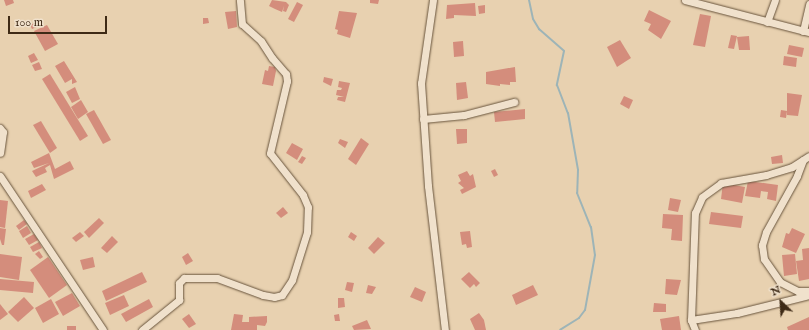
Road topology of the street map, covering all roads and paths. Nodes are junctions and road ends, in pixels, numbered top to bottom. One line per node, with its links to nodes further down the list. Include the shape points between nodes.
1 (240, 0): 18 (street, via 242,24 261,41 286,74 287,82 270,153 303,195 308,207 307,232 292,280 282,295 263,295 217,278 184,278 178,283 181,295 179,300)
2 (433, 0): 9 (street, via 422,71)
3 (774, 0): 6 (street)
4 (689, 1): 6 (street)
5 (809, 4): 7 (street)
6 (767, 22): 7 (street)
7 (806, 31)
8 (514, 102): 9 (street, via 464,115)
9 (423, 119): 19 (street)
10 (0, 128): 11 (street, via 3,132)
11 (0, 153)
12 (806, 158): 14 (street, via 766,232 762,245 764,259 780,282 789,288); 16 (street, via 766,176 721,183 702,197 695,213)
13 (0, 176): 17 (street)
14 (809, 291)
15 (809, 295): 16 (street, via 737,313)
16 (691, 320): 20 (street)
17 (103, 330)
18 (142, 330)
19 (445, 330)
20 (696, 330)

